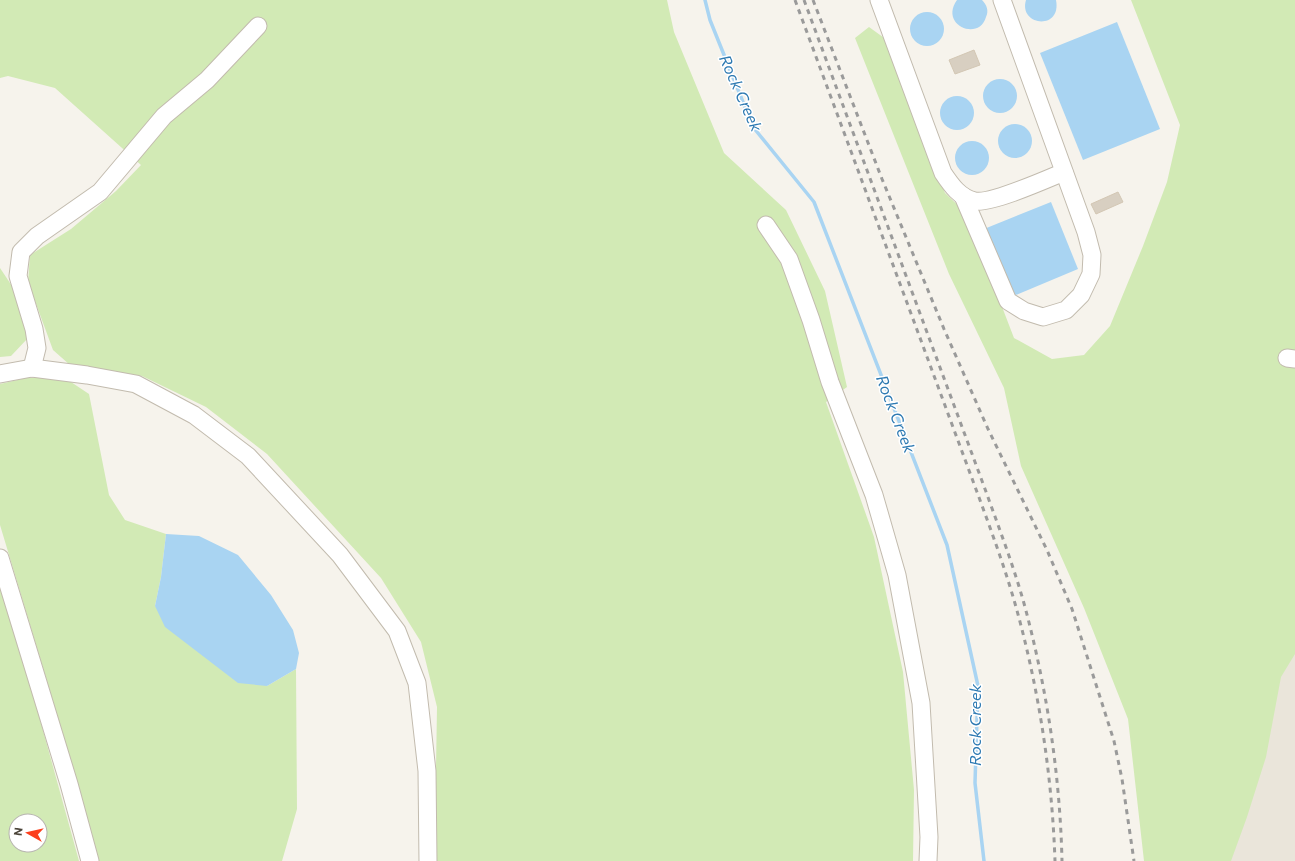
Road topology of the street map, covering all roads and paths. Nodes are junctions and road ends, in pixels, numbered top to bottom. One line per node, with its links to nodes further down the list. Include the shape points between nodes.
1 (878, 0): 5 (lane, via 943,173 953,188)
2 (1002, 0): 4 (lane)
3 (258, 26): 7 (lane, via 208,80 164,116 100,192 37,236 21,252 18,276 34,329 36,348)
4 (1064, 172): 5 (lane, via 983,201); 5 (lane, via 1092,255 1090,274 1081,295 1066,310 1043,316 1024,311 1008,301)
5 (963, 196)
6 (766, 224): 12 (lane, via 789,260 830,382 874,495 897,576 921,704 929,837)
7 (32, 368): 8 (lane); 11 (lane, via 136,384 194,415 248,456 340,555 397,631 417,683 427,771)
8 (0, 374)
9 (0, 558): 10 (lane, via 70,784)
10 (90, 861)
11 (428, 861)
12 (928, 861)

